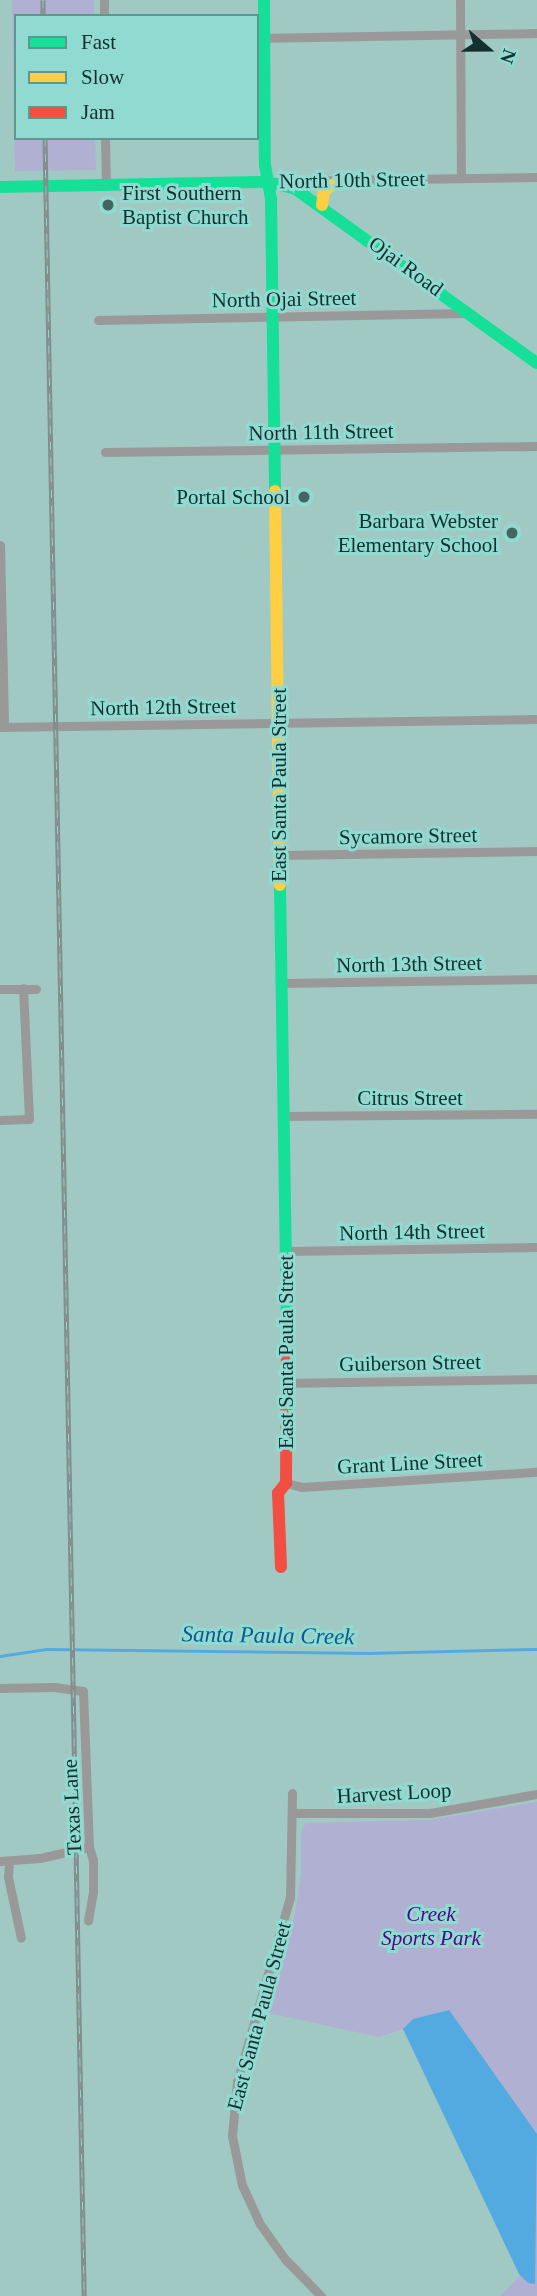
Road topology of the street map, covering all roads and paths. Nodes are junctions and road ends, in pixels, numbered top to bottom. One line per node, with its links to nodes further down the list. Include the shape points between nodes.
1 (264, 0): 5 (street, East Santa Paula Street)
2 (460, 0): 4 (street)
3 (537, 33): 4 (street)
4 (461, 34): 5 (street); 8 (street)
5 (261, 38): 10 (street, East Santa Paula Street)
6 (105, 140): 11 (street)
7 (537, 177): 8 (street, North 10th Street)
8 (461, 178): 9 (street, North 10th Street)
9 (341, 180): 10 (street, North 10th Street); 13 (street, via 324,190)
10 (267, 183): 11 (street, North 10th Street); 13 (street, Ojai Road, via 294,188); 15 (street, East Santa Paula Street)
11 (106, 186): 12 (street, North 10th Street)
12 (0, 187)
13 (321, 205): 14 (street, Ojai Road)
14 (471, 313): 15 (street, North Ojai Street); 17 (street, Ojai Road)
15 (273, 316): 16 (street, North Ojai Street); 19 (street, East Santa Paula Street)
16 (98, 320)
17 (537, 363)
18 (537, 446): 19 (street, North 11th Street)
19 (275, 451): 20 (street, North 11th Street); 24 (street, East Santa Paula Street)
20 (105, 452)
21 (0, 545): 22 (street)
22 (0, 589): 25 (street)
23 (537, 719): 24 (street, North 12th Street)
24 (279, 723): 25 (street, North 12th Street); 27 (street, East Santa Paula Street)
25 (2, 727)
26 (537, 851): 27 (street, Sycamore Street)
27 (280, 855): 29 (street, East Santa Paula Street)
28 (537, 979): 29 (street, North 13th Street)
29 (281, 983): 34 (street, East Santa Paula Street)
30 (23, 988): 31 (street); 32 (street); 35 (street, via 29,1119)
31 (0, 989)
32 (36, 989)
33 (537, 1114): 34 (street, Citrus Street)
34 (284, 1116): 37 (street, East Santa Paula Street)
35 (0, 1120)
36 (537, 1248): 37 (street, North 14th Street)
37 (288, 1251): 39 (street, East Santa Paula Street)
38 (537, 1379): 39 (street, Guiberson Street)
39 (284, 1382): 41 (street, East Santa Paula Street)
40 (537, 1472): 41 (street, Grant Line Street, via 302,1487)
41 (286, 1483): 42 (street, East Santa Paula Street, via 278,1493)
42 (281, 1567)
43 (0, 1688): 47 (street, Texas Lane, via 83,1691)
44 (292, 1793): 46 (street, East Santa Paula Street)
45 (537, 1794): 46 (street, Harvest Loop, via 430,1813)
46 (294, 1814): 51 (street, East Santa Paula Street, via 290,1897 237,2082 232,2136 242,2185 260,2224 285,2259)
47 (89, 1847): 48 (street); 49 (street, Texas Lane, via 93,1892)
48 (4, 1862): 50 (street)
49 (88, 1921)
50 (20, 1938)
51 (321, 2296)

